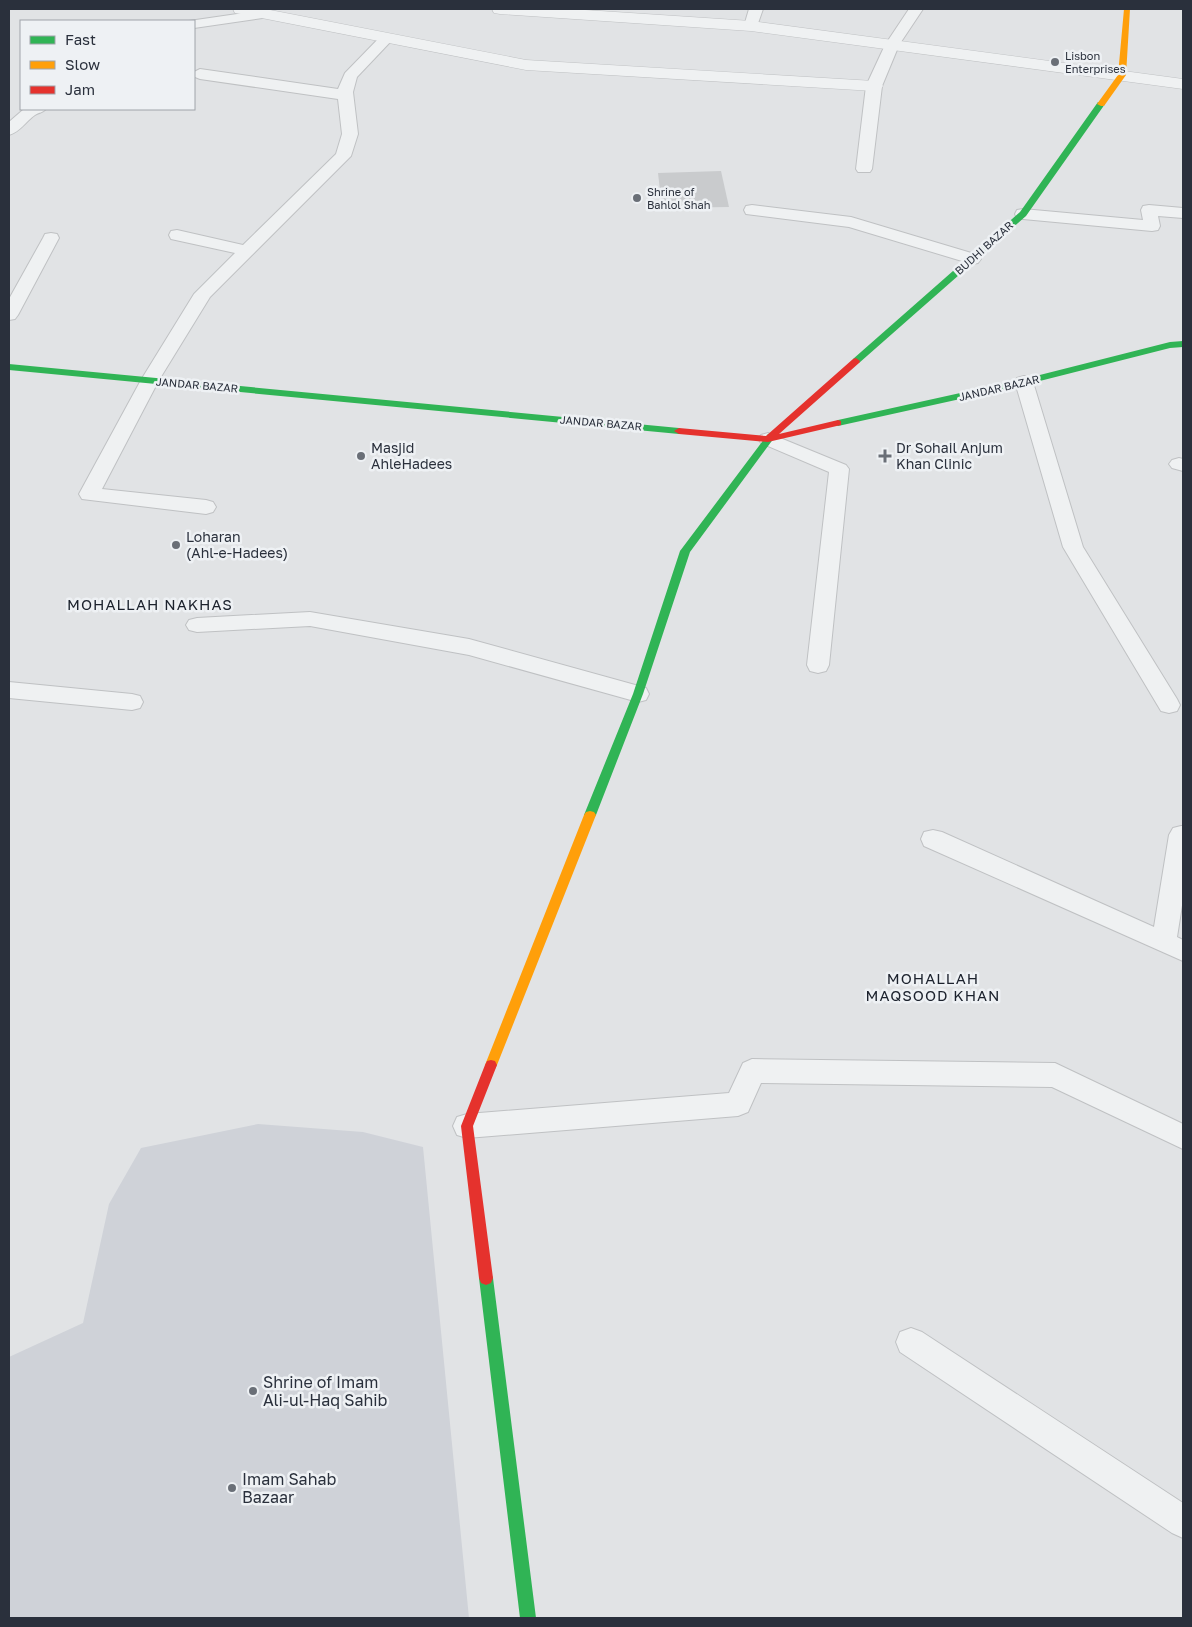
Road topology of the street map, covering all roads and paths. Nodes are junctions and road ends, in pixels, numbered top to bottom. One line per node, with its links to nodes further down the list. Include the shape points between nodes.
1 (241, 9): 7 (street)
2 (335, 9): 9 (street)
3 (500, 9): 10 (street)
4 (756, 9): 10 (lane)
5 (916, 9): 12 (lane)
6 (1127, 9): 14 (street)
7 (264, 14): 8 (lane); 9 (street)
8 (195, 24)
9 (317, 24): 11 (street)
10 (752, 26): 12 (street)
11 (387, 38): 16 (street, via 526,65); 17 (lane, via 350,76)
12 (892, 45): 14 (street); 16 (lane)
13 (200, 74): 17 (lane)
14 (1122, 75): 15 (street); 23 (street, BUDHI BAZAR)
15 (1183, 84)
16 (874, 86): 20 (lane)
17 (345, 95): 26 (lane, via 350,134 343,156)
18 (34, 110): 19 (lane)
19 (9, 130)
20 (864, 170)
21 (752, 210): 27 (lane, via 851,222)
22 (1183, 213): 23 (lane, via 1149,210 1152,226)
23 (1023, 214): 27 (street, BUDHI BAZAR)
24 (177, 235): 26 (lane)
25 (51, 238): 28 (lane)
26 (248, 250): 31 (lane, via 203,294)
27 (972, 259): 33 (street, BUDHI BAZAR)
28 (9, 315)
29 (1183, 344): 32 (street, JANDAR BAZAR, via 1170,344)
30 (9, 367): 31 (street, JANDAR BAZAR)
31 (150, 380): 33 (street, JANDAR BAZAR); 34 (lane, via 90,494)
32 (1024, 382): 33 (street, JANDAR BAZAR); 40 (lane, via 1073,547)
33 (768, 439): 36 (lane, via 839,469); 38 (street, BUDHI BAZAR, via 685,551)
34 (206, 507)
35 (197, 625): 38 (lane, via 310,619 469,647)
36 (818, 666)
37 (9, 690): 39 (lane)
38 (638, 694): 44 (street, BUDHI BAZAR)
39 (132, 702)
40 (1169, 705)
41 (1181, 835): 43 (lane)
42 (933, 839): 43 (lane)
43 (1174, 946)
44 (467, 1126): 45 (lane, via 738,1104 752,1071 1055,1075); 48 (street)
45 (1183, 1137)
46 (911, 1342): 47 (lane)
47 (1183, 1522)
48 (528, 1618)

